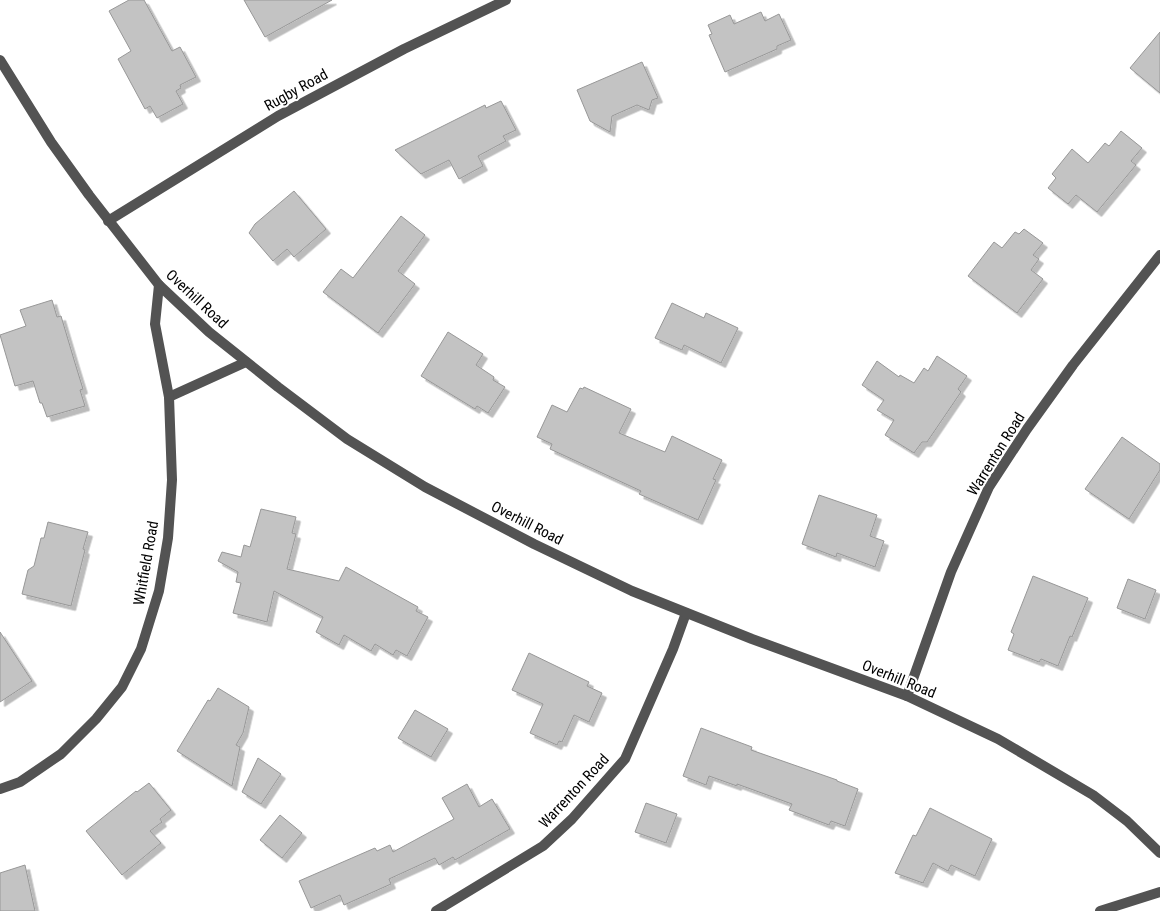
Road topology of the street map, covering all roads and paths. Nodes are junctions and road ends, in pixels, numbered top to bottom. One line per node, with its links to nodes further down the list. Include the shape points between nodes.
1 (506, 0): 3 (street, Rugby Road, via 404,49 278,116)
2 (0, 60): 3 (street, Overhill Road, via 51,142)
3 (108, 221): 5 (street, Overhill Road)
4 (1160, 255): 9 (street, Warrenton Road, via 1073,365 989,487 951,572)
5 (159, 285): 6 (street, Overhill Road, via 208,332); 7 (street, Whitfield Road, via 155,324)
6 (246, 362): 7 (street); 8 (street, Overhill Road, via 347,439 425,487 534,544)
7 (169, 397): 10 (street, Whitfield Road, via 172,480 168,538 159,591 141,649 122,686 96,719 61,754 20,782)
8 (686, 613): 9 (street, Overhill Road); 13 (street, Warrenton Road, via 625,759 572,819 543,846)
9 (907, 696): 11 (street, Overhill Road, via 998,739 1052,769 1127,821)
10 (0, 789)
11 (1160, 853)
12 (1160, 892): 14 (street)
13 (436, 911)
14 (1100, 911)

